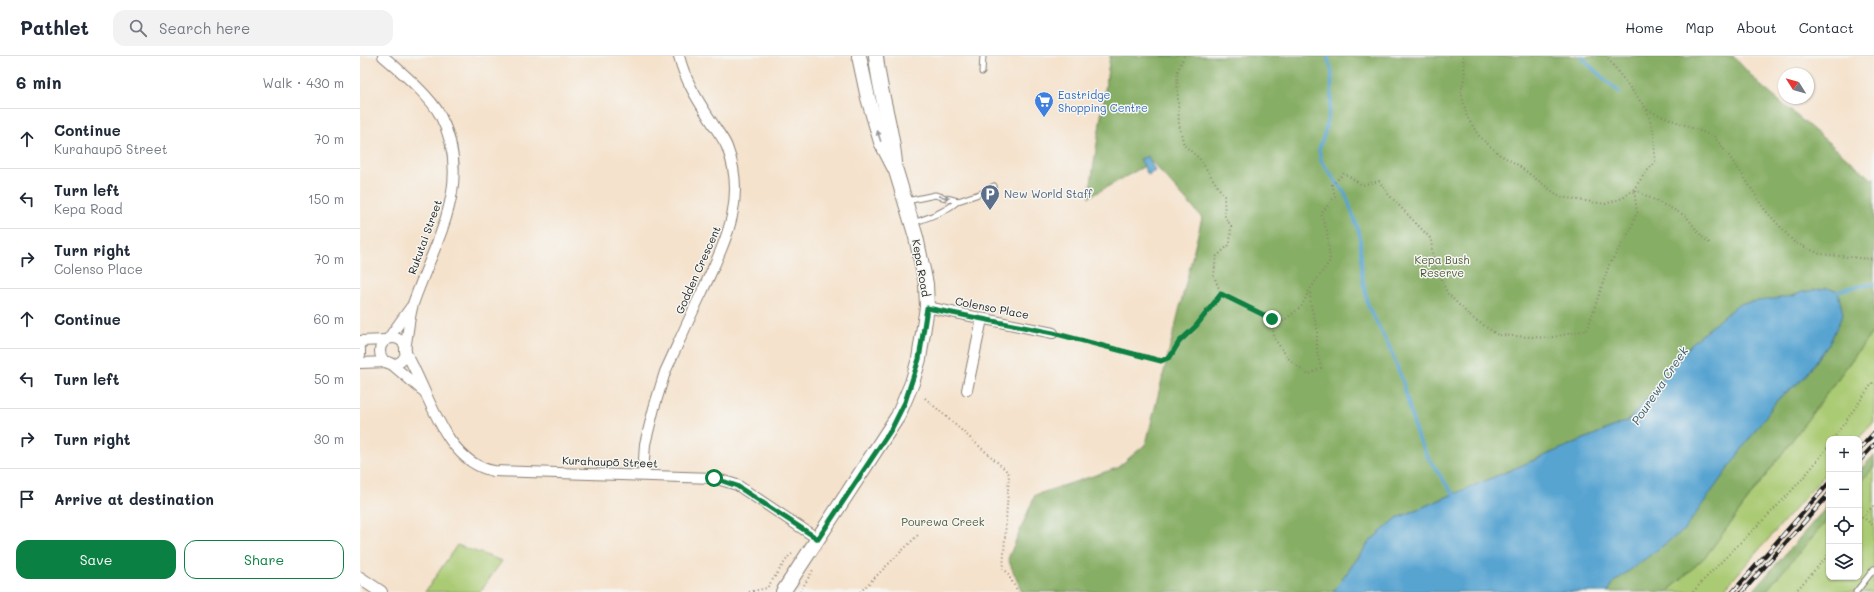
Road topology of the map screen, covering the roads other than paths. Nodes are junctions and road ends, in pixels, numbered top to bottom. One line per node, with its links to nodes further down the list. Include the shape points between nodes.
1 (383, 56): 12 (street, Rukutai Street, via 440,114 451,144 454,166 454,190 448,215)
2 (679, 56): 25 (street, Godden Crescent, via 691,89 726,145 734,176 734,209 728,234 658,391 645,444)
3 (859, 56): 7 (main road, Kepa Road, one-way to 3, via 879,135)
4 (876, 56): 7 (main road, Kepa Road, via 880,88 893,137)
5 (983, 56): 6 (lane)
6 (982, 72)
7 (896, 171): 10 (main road, Kepa Road)
8 (994, 186): 9 (lane, via 982,194)
9 (958, 201): 10 (lane, one-way to 9, via 935,195); 11 (lane, via 935,216)
10 (906, 202): 11 (main road, Kepa Road)
11 (912, 223): 13 (main road, Kepa Road, via 926,284)
12 (413, 306): 16 (street, Rukutai Street); 19 (street, Rukutai Street)
13 (927, 308): 14 (street, Colenso Place); 26 (main road, Kepa Road, via 919,359 905,402 892,428)
14 (982, 319): 15 (street, Colenso Place); 23 (street)
15 (1053, 333)
16 (387, 339): 17 (street); 19 (street, via 398,339); 22 (street, via 381,346 380,353)
17 (360, 341)
18 (360, 349): 20 (street)
19 (405, 350): 22 (street, via 401,360); 24 (street, Kurahaupō Street)
20 (360, 355)
21 (360, 363): 22 (street)
22 (389, 363): 24 (street, Kurahaupō Street)
23 (967, 390)
24 (425, 393): 25 (street, Kurahaupō Street, via 458,451 479,467 494,471)
25 (643, 475): 26 (street, Kurahaupō Street, via 702,476 730,482)
26 (818, 539): 30 (main road, Kepa Road)
27 (1874, 569): 31 (lane)
28 (360, 578): 29 (street)
29 (381, 592)
30 (783, 592)
31 (1856, 592)

